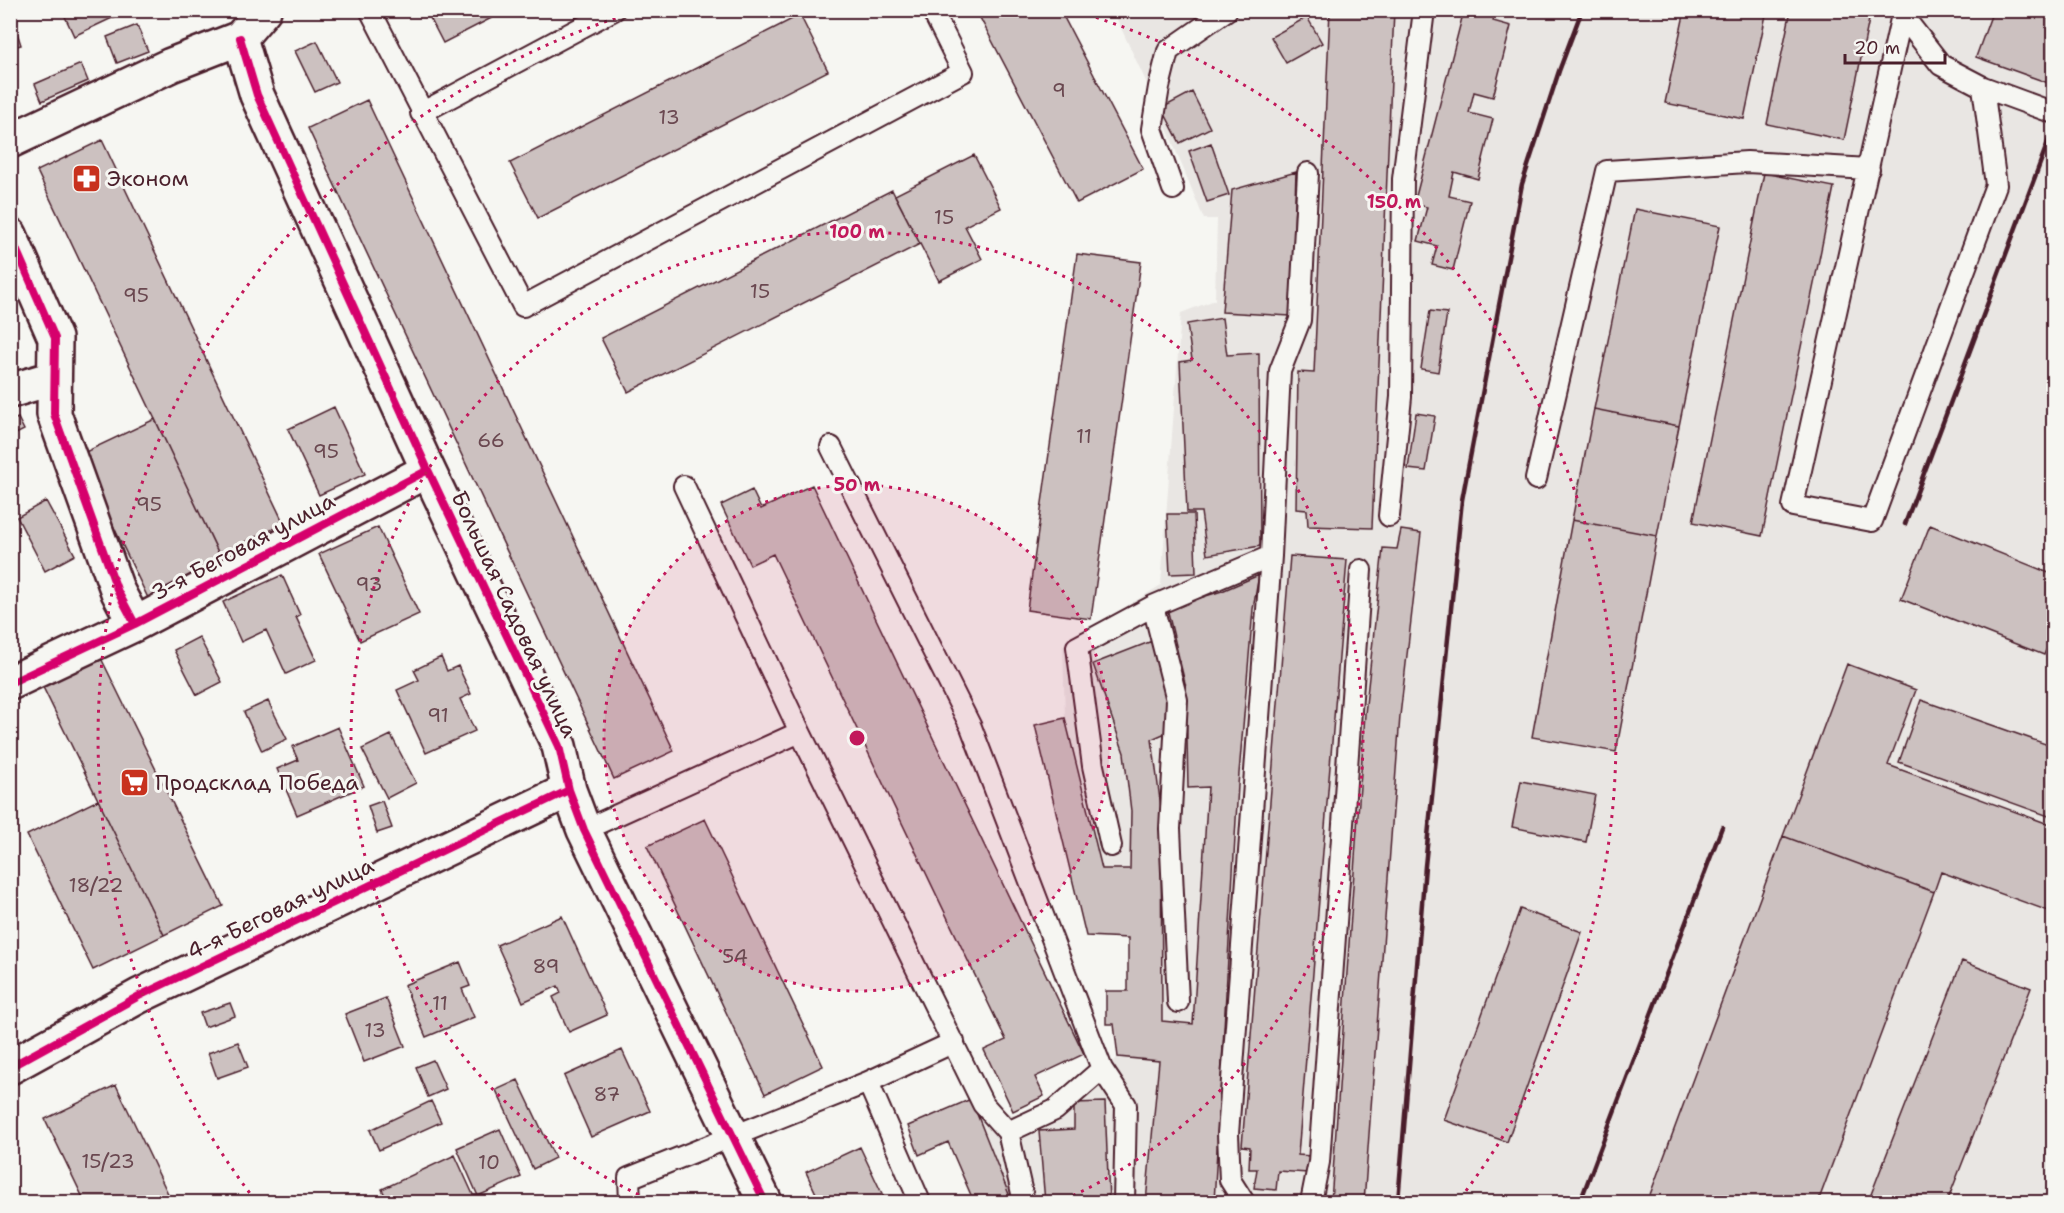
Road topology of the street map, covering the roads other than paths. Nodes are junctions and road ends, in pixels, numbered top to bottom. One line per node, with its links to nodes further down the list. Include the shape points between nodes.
1 (264, 10): 8 (street)
2 (370, 10): 10 (lane)
3 (614, 10): 10 (lane)
4 (932, 10): 10 (lane, via 963,72 523,306)
5 (1227, 10): 15 (lane, via 1168,51 1152,129)
6 (1424, 10): 23 (lane, via 1403,179 1401,397)
7 (1903, 13): 9 (lane, via 1941,65); 13 (lane)
8 (240, 38): 12 (street, via 171,65); 20 (street, Большая Садовая улица, via 257,95)
9 (1983, 87): 11 (lane); 13 (lane, via 1996,185 1872,521 1793,506)
10 (421, 113)
11 (2054, 113)
12 (10, 141)
13 (1869, 169): 21 (lane, via 1747,162 1607,171)
14 (1308, 173): 24 (lane, via 1300,320 1280,371)
15 (1173, 189)
16 (10, 235): 17 (street, via 55,338)
17 (53, 378): 18 (street); 27 (street, via 54,414 118,592)
18 (10, 391)
19 (831, 447): 36 (lane, via 971,727)
20 (428, 470): 27 (street, 3-я Беговая улица); 30 (street, Большая Садовая улица, via 559,746)
21 (1536, 478)
22 (684, 486): 29 (lane)
23 (1389, 516)
24 (1271, 555): 26 (lane); 45 (lane, via 1228,1134 1230,1180)
25 (1361, 570): 46 (lane, via 1319,1162)
26 (1153, 606): 32 (lane, via 1077,646 1093,766); 33 (lane, via 1177,700 1170,829)
27 (135, 624): 28 (street, 3-я Беговая улица)
28 (10, 683)
29 (800, 732): 31 (lane); 34 (lane)
30 (569, 789): 31 (street, Большая Садовая улица); 35 (street, 4-я Беговая улица, via 139,996)
31 (584, 830): 39 (street, Большая Садовая улица)
32 (1111, 846)
33 (1178, 1002)
34 (954, 1042): 37 (lane); 38 (lane, via 983,1104)
35 (10, 1067)
36 (1102, 1069): 38 (lane, via 1055,1110); 44 (lane, via 1126,1105)
37 (868, 1082): 39 (lane); 42 (lane)
38 (1008, 1132): 43 (lane)
39 (732, 1137): 40 (lane, via 629,1178); 41 (street, Большая Садовая улица)
40 (630, 1203)
41 (765, 1203)
42 (920, 1203)
43 (1024, 1203)
44 (1124, 1203)
45 (1245, 1203)
46 (1311, 1203)

